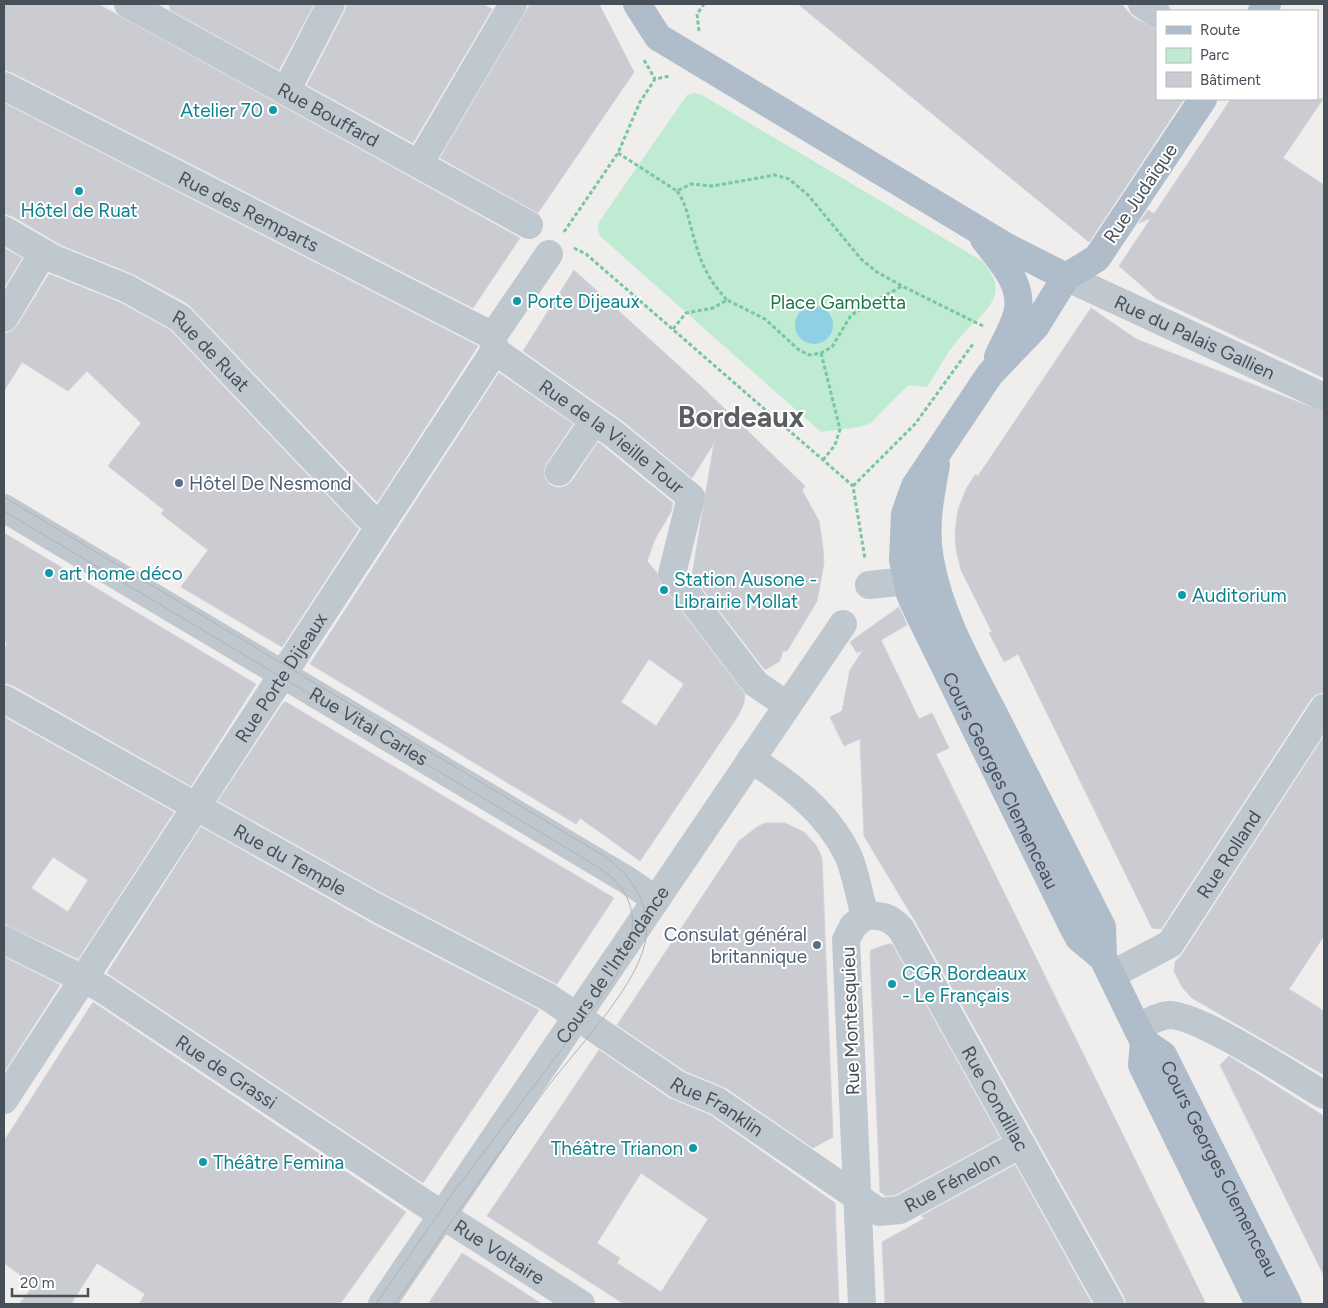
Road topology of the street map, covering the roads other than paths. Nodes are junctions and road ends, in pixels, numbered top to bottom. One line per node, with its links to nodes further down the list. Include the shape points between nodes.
1 (128, 4): 6 (street, Rue Bouffard)
2 (331, 4): 9 (street)
3 (637, 4): 13 (main road, via 658,38)
4 (1142, 4): 7 (street)
5 (510, 5): 11 (street)
6 (155, 10): 9 (street, Rue Bouffard)
7 (1156, 13)
8 (4, 86): 19 (street, Rue des Remparts)
9 (286, 91): 11 (street, Rue Bouffard)
10 (1202, 100): 17 (main road, Rue Judaïque, via 1097,258)
11 (419, 164): 12 (street, Rue Bouffard)
12 (529, 225)
13 (975, 228): 17 (main road); 20 (main road, via 1014,282 1018,299 1017,314)
14 (4, 230): 16 (street, Rue de Ruat)
15 (561, 244): 19 (street, Rue Porte Dijeaux)
16 (43, 253): 18 (street); 25 (street, Rue de Ruat, via 126,288 180,318 368,516)
17 (1066, 277): 20 (main road, via 1035,327); 21 (street, Rue du Palais Gallien)
18 (4, 318)
19 (494, 343): 22 (street, Rue de la Vieille Tour); 25 (street, Rue Porte Dijeaux)
20 (990, 374): 27 (main road, via 915,486 905,514 903,560)
21 (1324, 397)
22 (594, 421): 23 (street); 31 (street, Rue de la Vieille Tour, via 691,497 672,574 756,684)
23 (559, 472)
24 (4, 508): 29 (street, Rue Vital Carles)
25 (381, 524): 29 (street, Rue Porte Dijeaux)
26 (869, 585): 27 (street)
27 (918, 588): 38 (main road, Cours Georges Clemenceau, via 978,684 1102,927)
28 (842, 624): 31 (street, Cours de l'Intendance)
29 (283, 674): 34 (street, Rue Porte Dijeaux); 35 (street, Rue Vital Carles)
30 (4, 699): 34 (street, Rue du Temple)
31 (787, 705): 33 (street, Cours de l'Intendance)
32 (1324, 708): 38 (street, Rue Rolland, via 1170,944)
33 (752, 759): 35 (street, Cours de l'Intendance); 36 (street, via 808,801 830,823 848,854)
34 (196, 807): 39 (street, Rue Porte Dijeaux); 40 (street, Rue du Temple, via 379,909 548,997)
35 (656, 900): 40 (street, Cours de l'Intendance)
36 (865, 916): 44 (street, Rue Condillac, via 880,915 901,929); 45 (street, Rue Montesquieu, via 853,926 846,940)
37 (4, 940): 39 (street, Rue de Grassi)
38 (1107, 966): 41 (main road, Cours Georges Clemenceau)
39 (83, 979): 43 (street, Rue Porte Dijeaux); 46 (street, Rue de Grassi)
40 (577, 1017): 45 (street, Rue Franklin, via 678,1084 716,1101); 46 (street, Cours de l'Intendance)
41 (1140, 1035): 42 (street, via 1157,1018 1169,1015 1182,1018 1207,1027); 51 (main road, Cours Georges Clemenceau, via 1142,1065); 52 (main road, Cours Georges Clemenceau, via 1163,1055)
42 (1324, 1095)
43 (4, 1100)
44 (1021, 1144): 45 (street, Rue Fénelon, via 900,1210 880,1212); 50 (street, Rue Condillac)
45 (857, 1197): 49 (street, Rue Montesquieu)
46 (443, 1216): 47 (street, Cours de l'Intendance); 48 (street, Rue Voltaire)
47 (382, 1304)
48 (581, 1304)
49 (862, 1304)
50 (1110, 1304)
51 (1259, 1304)
52 (1288, 1304)

